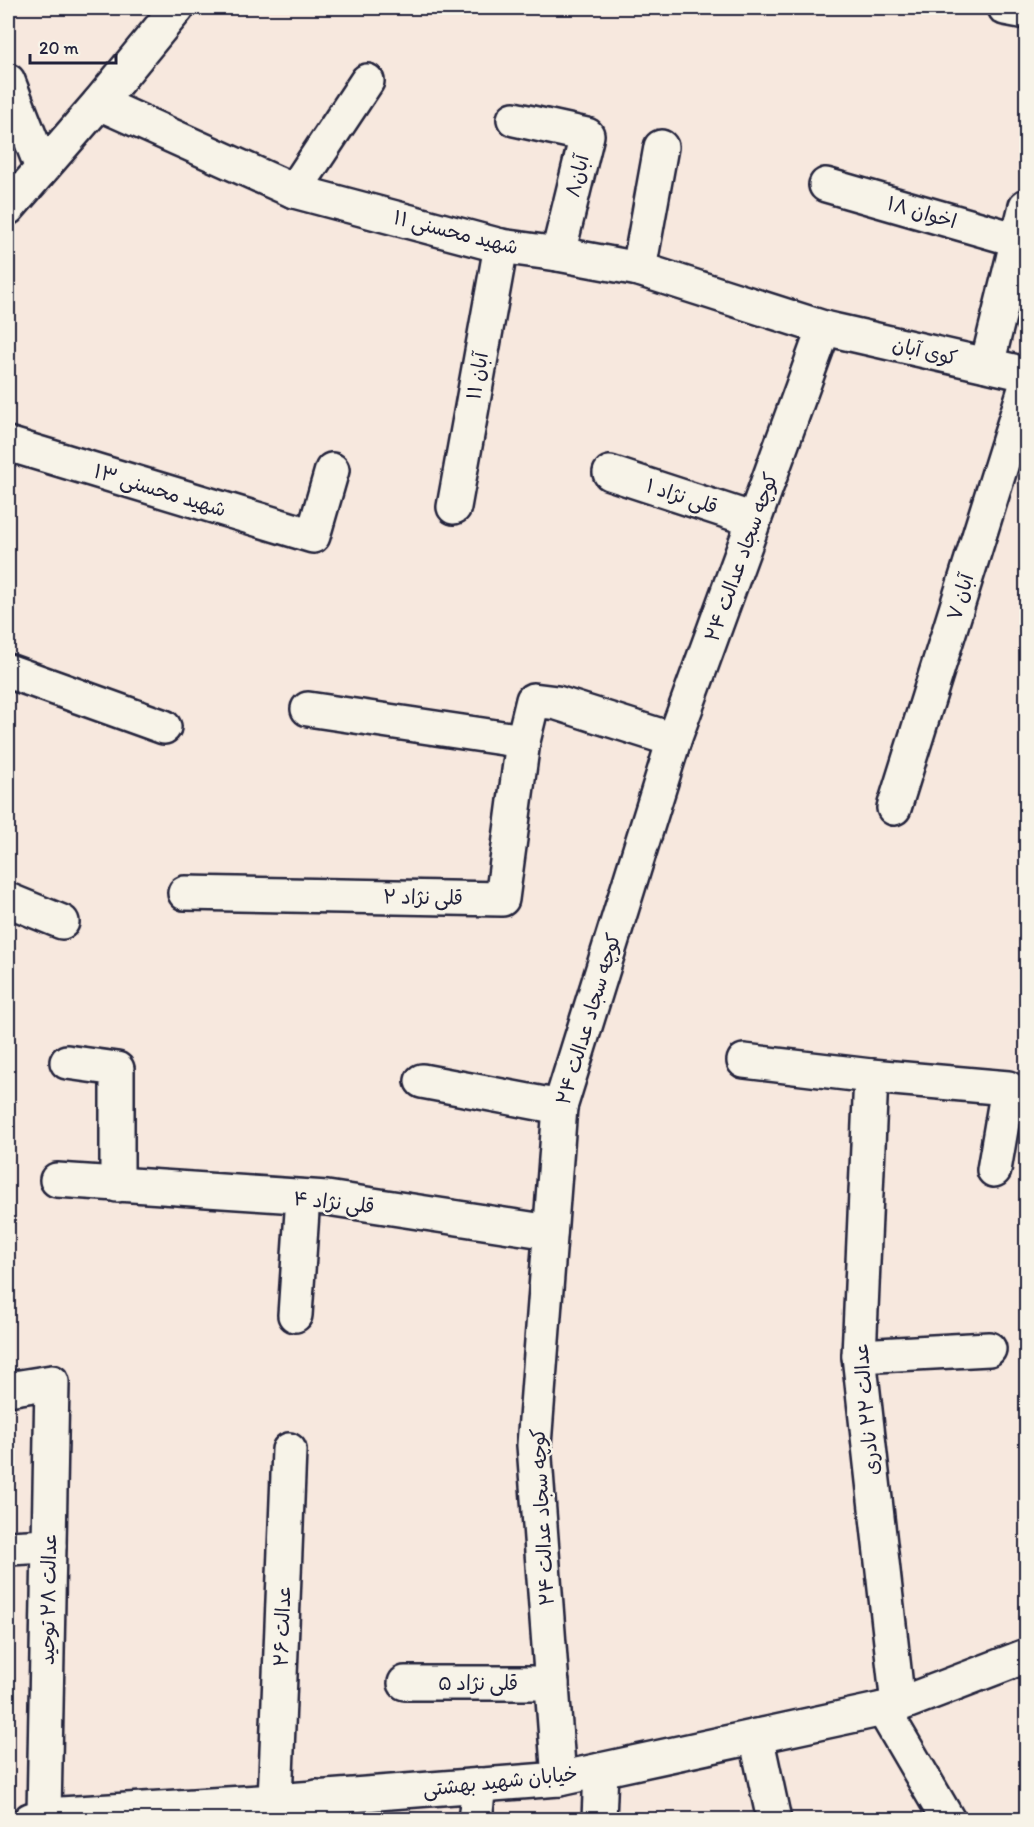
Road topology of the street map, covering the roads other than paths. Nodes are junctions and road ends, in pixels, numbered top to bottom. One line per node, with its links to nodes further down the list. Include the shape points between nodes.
1 (177, 8): 6 (street)
2 (1005, 8): 3 (street)
3 (1026, 12)
4 (8, 81): 9 (street)
5 (367, 81): 11 (street)
6 (99, 103): 9 (street); 11 (street, شهید محسنی ۱۱)
7 (514, 119): 16 (street, آبان۸, via 587,135)
8 (661, 147): 17 (street)
9 (42, 168): 13 (street)
10 (826, 185): 14 (street, اخوان ۱۸)
11 (294, 191): 15 (street, شهید محسنی ۱۱)
12 (1026, 206): 14 (street)
13 (8, 208)
14 (1018, 240): 19 (street)
15 (501, 246): 16 (street, شهید محسنی ۱۱); 25 (street, آبان ۱۱)
16 (558, 254): 17 (street, شهید محسنی ۱۱)
17 (639, 269): 18 (street, شهید محسنی ۱۱)
18 (824, 328): 19 (street, کوی آبان); 26 (street, کوچه سجاد عدالت ۲۴)
19 (987, 365): 20 (street, کوی آبان)
20 (1026, 374)
21 (1026, 386): 32 (street, آبان ۷)
22 (8, 444): 23 (street, شهید محسنی ۱۳, via 313,536)
23 (332, 470)
24 (610, 473): 26 (street, قلی نژاد ۱)
25 (454, 507)
26 (754, 520): 30 (street, کوچه سجاد عدالت ۲۴)
27 (8, 671): 29 (street)
28 (308, 710): 31 (street)
29 (165, 727)
30 (674, 740): 31 (street, قلی نژاد ۲, via 557,703 533,700); 40 (street, کوچه سجاد عدالت ۲۴)
31 (523, 741): 33 (street, قلی نژاد ۲, via 502,899)
32 (894, 808)
33 (185, 893)
34 (8, 900): 35 (street)
35 (62, 922)
36 (744, 1061): 38 (street)
37 (67, 1062): 43 (street, via 117,1069)
38 (871, 1077): 41 (street, via 1008,1088); 48 (street, عدالت ۲۲ نادری)
39 (422, 1081): 40 (street)
40 (560, 1107): 45 (street, کوچه سجاد عدالت ۲۴)
41 (994, 1170)
42 (57, 1180): 43 (street, قلی نژاد ۴)
43 (117, 1185): 44 (street, قلی نژاد ۴)
44 (303, 1197): 45 (street, قلی نژاد ۴); 46 (street)
45 (550, 1232): 55 (street, کوچه سجاد عدالت ۲۴, via 534,1445)
46 (295, 1315)
47 (989, 1349): 48 (street)
48 (859, 1356): 56 (street, عدالت ۲۲ نادری)
49 (8, 1389): 51 (street, عدالت ۲۸ توحید, via 52,1382)
50 (289, 1450): 61 (street, عدالت ۲۶)
51 (49, 1546): 52 (street); 63 (street, عدالت ۲۸ توحید)
52 (8, 1548)
53 (1026, 1656): 56 (street, خیابان شهید بهشتی)
54 (405, 1683): 55 (street, قلی نژاد ۵)
55 (552, 1683): 59 (street, کوچه سجاد عدالت ۲۴)
56 (890, 1707): 57 (street, خیابان شهید بهشتی); 67 (street)
57 (756, 1736): 58 (street, خیابان شهید بهشتی); 66 (street)
58 (601, 1770): 59 (street, خیابان شهید بهشتی); 65 (street)
59 (559, 1779): 60 (street, خیابان شهید بهشتی)
60 (479, 1785): 62 (street, خیابان شهید بهشتی); 64 (street)
61 (275, 1801): 62 (street, خیابان شهید بهشتی); 63 (street, خیابان شهید بهشتی)
62 (312, 1808)
63 (37, 1817)
64 (475, 1820)
65 (598, 1820)
66 (774, 1820)
67 (948, 1820)

